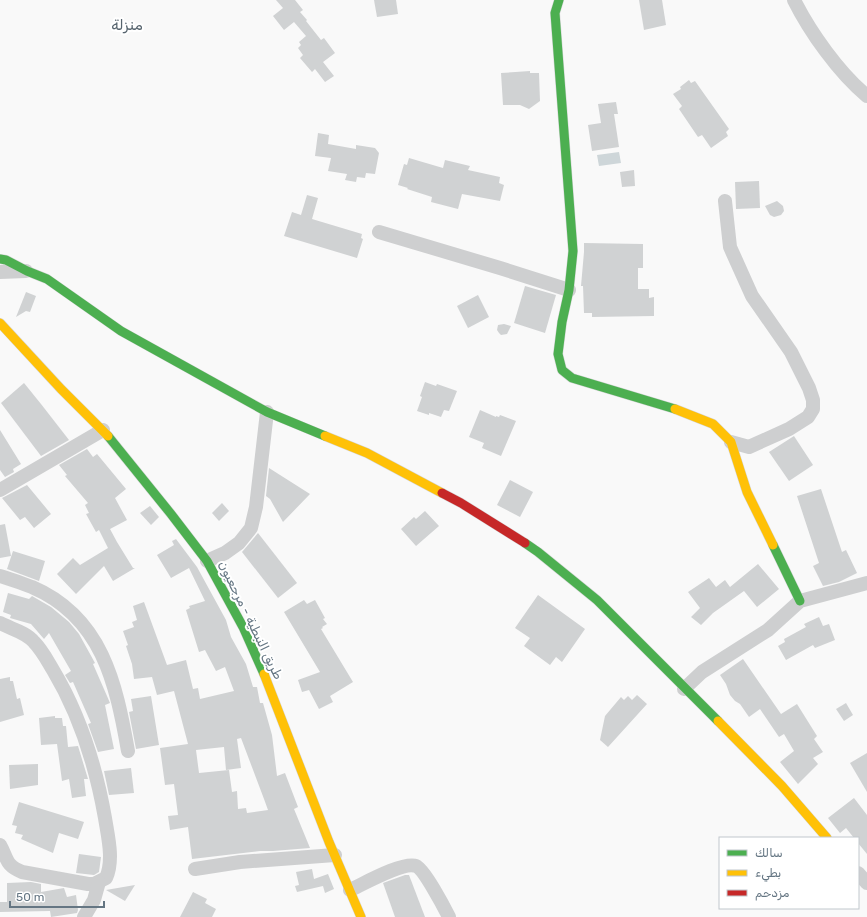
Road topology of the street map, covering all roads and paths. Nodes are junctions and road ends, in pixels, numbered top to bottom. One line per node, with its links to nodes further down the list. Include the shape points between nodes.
1 (559, 0): 9 (street, via 555,13 573,251)
2 (794, 0): 3 (street, via 803,18 833,60)
3 (867, 96)
4 (725, 201): 13 (street, via 730,247 752,296 791,352 813,400 813,409 808,417 789,429 749,447)
5 (379, 232): 9 (street)
6 (0, 259): 7 (street)
7 (27, 271): 8 (street); 11 (street, via 47,279 121,331)
8 (0, 272)
9 (569, 290): 13 (street, via 558,354 562,370 572,378 665,404 713,424)
10 (0, 323): 12 (street, طريق النبطية - مرجعيون)
11 (267, 412): 15 (street, via 257,500 251,528 239,543); 20 (street, via 367,453 461,503 538,552 597,600)
12 (103, 430): 14 (street); 15 (street, طريق النبطية - مرجعيون)
13 (731, 442): 18 (street, via 747,492)
14 (0, 490)
15 (207, 561): 24 (street, طريق النبطية - مرجعيون, via 243,627 267,680)
16 (0, 576): 21 (street, via 44,592 59,601 72,612 96,643 116,690)
17 (867, 583): 18 (street)
18 (800, 600): 20 (street, via 768,630 702,672)
19 (0, 623): 27 (street, via 26,634 40,648 65,688 78,720 100,787 110,855 109,871 106,878)
20 (684, 688): 22 (street, via 782,786)
21 (128, 751)
22 (826, 837)
23 (0, 845): 27 (street, via 7,861 22,872 88,884)
24 (335, 855): 25 (street, via 240,862); 29 (street, طريق النبطية - مرجعيون)
25 (195, 869)
26 (859, 874): 28 (street)
27 (99, 882): 30 (street, via 94,900)
28 (867, 883)
29 (350, 890): 31 (street, طريق النبطية - مرجعيون); 32 (street, via 399,867 417,866)
30 (84, 917)
31 (361, 917)
32 (450, 917)

